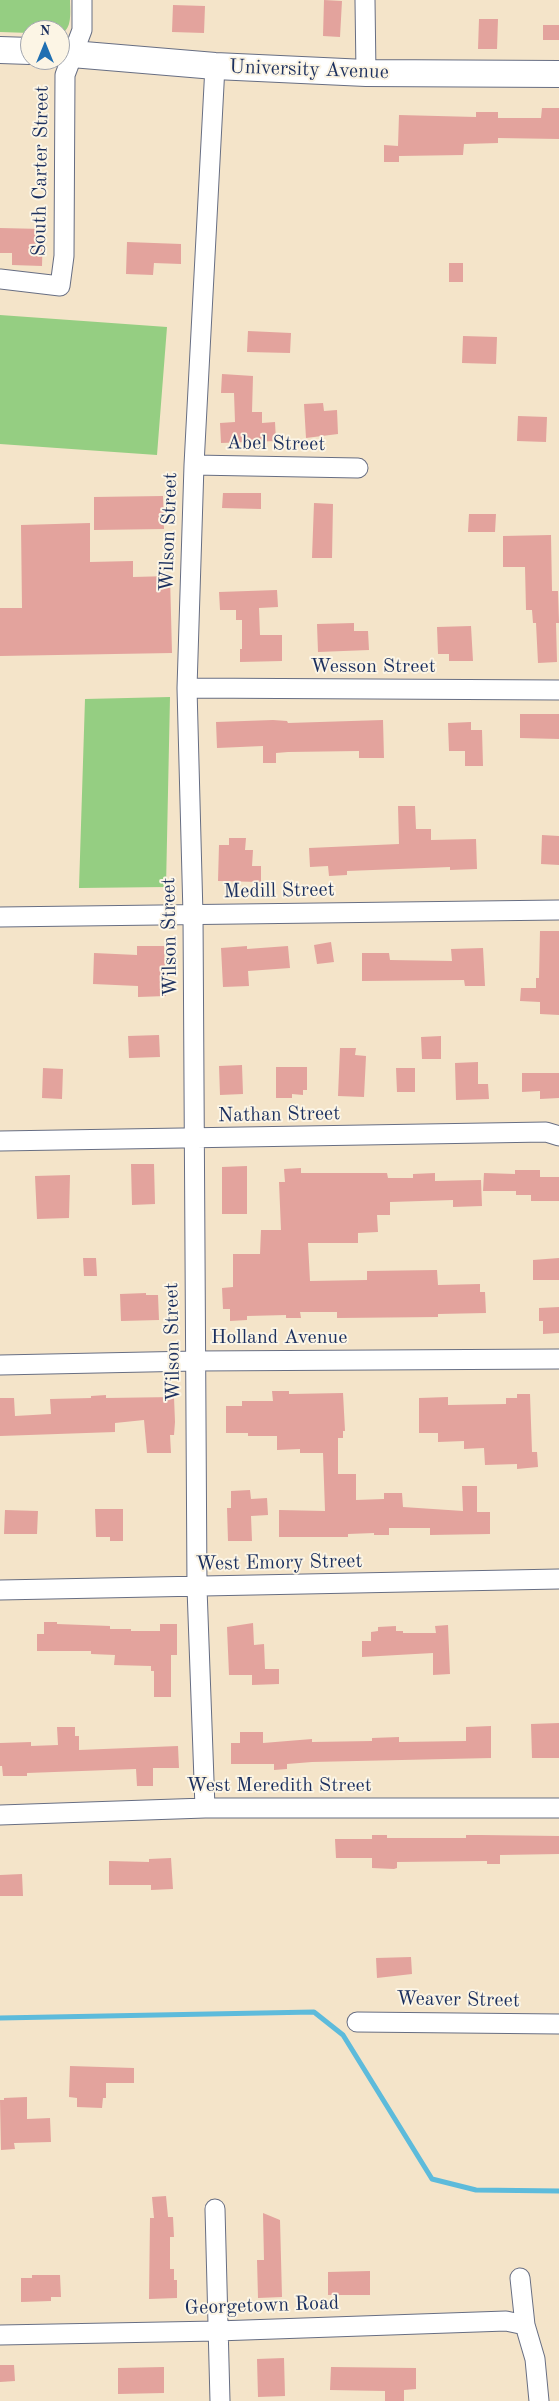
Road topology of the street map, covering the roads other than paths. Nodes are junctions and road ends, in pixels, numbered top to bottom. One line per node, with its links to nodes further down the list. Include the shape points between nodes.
1 (82, 0): 3 (street, South Carter Street, via 82,30)
2 (365, 0): 9 (street)
3 (70, 47)
4 (0, 50): 5 (street)
5 (20, 51)
6 (70, 53): 7 (street, University Avenue)
7 (215, 66): 9 (street, University Avenue); 12 (street, Wilson Street)
8 (65, 70): 11 (street, South Carter Street, via 64,256 60,286)
9 (366, 73): 10 (street, University Avenue)
10 (559, 74)
11 (0, 279)
12 (194, 465): 13 (street, Abel Street); 14 (street, Wilson Street)
13 (358, 468)
14 (187, 688): 15 (street, Wesson Street); 17 (street, Wilson Street)
15 (559, 690)
16 (559, 910): 17 (street, Medill Street)
17 (193, 915): 18 (street, Medill Street); 20 (street, Wilson Street)
18 (0, 917)
19 (559, 1136): 20 (street, Nathan Street, via 546,1132)
20 (193, 1139): 21 (street, Nathan Street); 23 (street, Wilson Street)
21 (0, 1141)
22 (559, 1359): 23 (street, Holland Avenue)
23 (196, 1361): 24 (street, Holland Avenue); 26 (street, Wilson Street)
24 (0, 1365)
25 (559, 1579): 26 (street, West Emory Street)
26 (197, 1588): 27 (street, West Emory Street); 28 (street, Wilson Street)
27 (0, 1590)
28 (205, 1808): 29 (street, West Meredith Street); 30 (street, West Meredith Street)
29 (559, 1808)
30 (0, 1815)
31 (357, 2022): 32 (street, Weaver Street)
32 (559, 2024)
33 (214, 2209): 36 (street)
34 (520, 2278): 35 (street)
35 (525, 2325): 36 (street, Georgetown Road, via 506,2321); 39 (street, via 535,2359)
36 (217, 2331): 37 (street, Georgetown Road); 38 (street)
37 (0, 2335)
38 (220, 2401)
39 (540, 2401)

